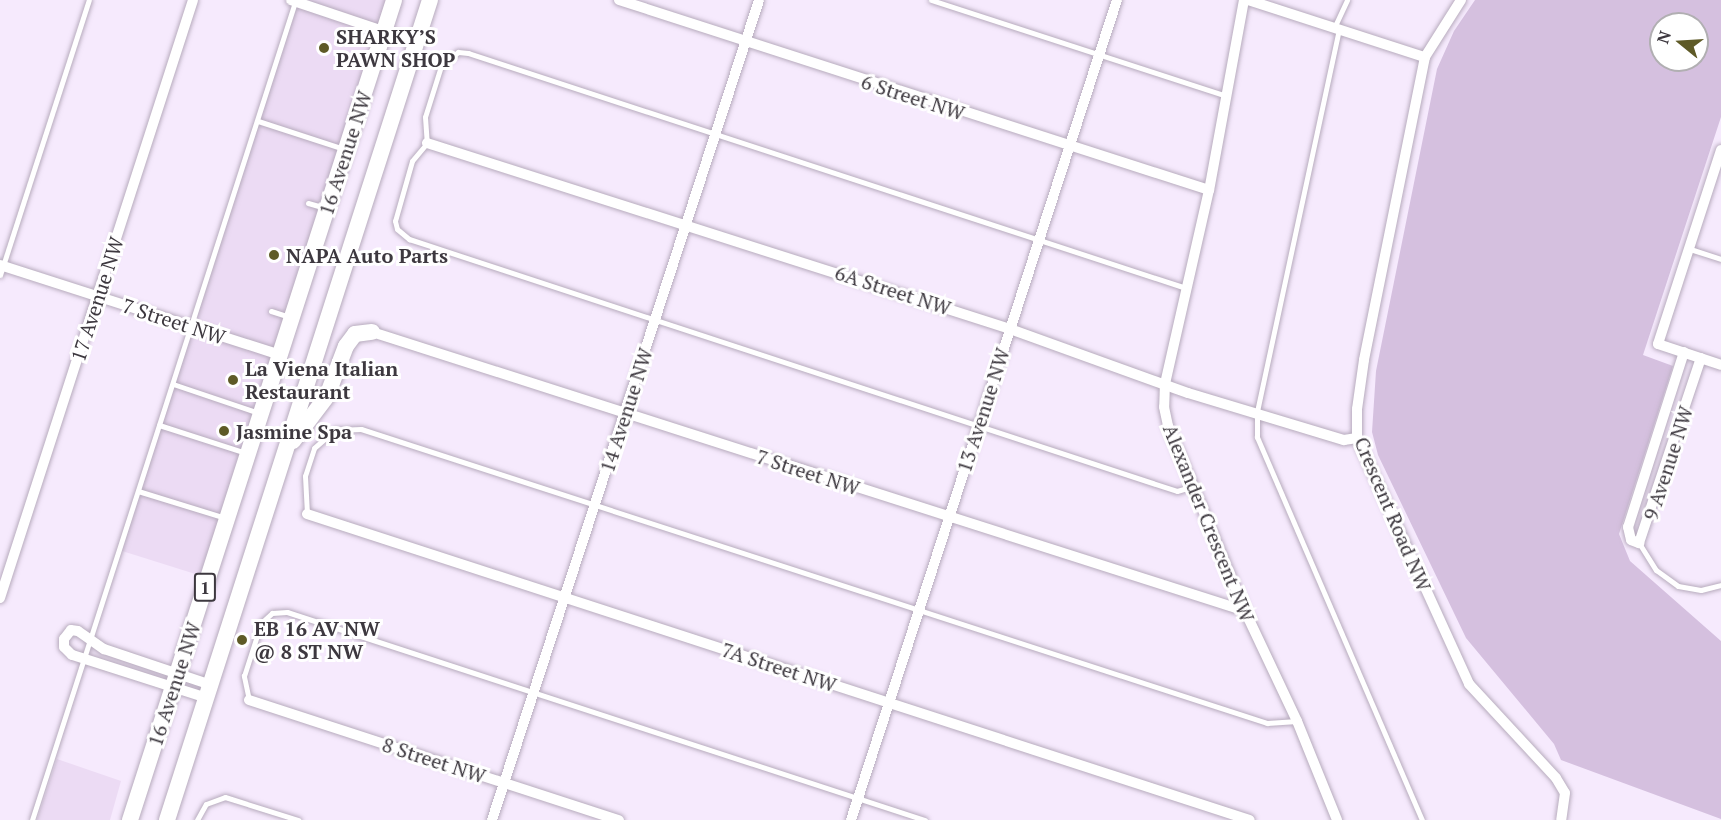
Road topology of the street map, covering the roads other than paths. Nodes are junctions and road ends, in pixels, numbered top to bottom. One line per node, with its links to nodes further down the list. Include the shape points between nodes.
1 (89, 0): 33 (lane)
2 (194, 0): 35 (street, 17 Avenue NW)
3 (294, 0): 14 (street); 20 (lane)
4 (394, 0): 14 (highway, 16 Avenue NW / 1)
5 (430, 0): 15 (highway, 16 Avenue NW / 1)
6 (619, 0): 16 (street, 6 Street NW)
7 (759, 0): 16 (street, 14 Avenue NW)
8 (931, 0): 17 (lane)
9 (1117, 0): 17 (street, 13 Avenue NW)
10 (1246, 0): 13 (street); 19 (street, Alexander Crescent NW)
11 (1347, 0): 13 (lane)
12 (1461, 0): 18 (street, Crescent Road NW)
13 (1336, 28): 18 (street); 49 (lane)
14 (384, 31): 15 (street); 24 (highway, 16 Avenue NW / 1)
15 (416, 42): 54 (highway, 16 Avenue NW / 1)
16 (745, 42): 21 (street, 14 Avenue NW); 23 (street, 6 Street NW)
17 (1099, 54): 19 (lane); 23 (street, 13 Avenue NW)
18 (1425, 57): 53 (street, Crescent Road NW, via 1364,360 1357,409)
19 (1224, 95): 26 (street, Alexander Crescent NW)
20 (258, 121): 24 (lane); 39 (lane)
21 (715, 136): 22 (lane, via 458,52 441,66 425,117); 29 (street, 14 Avenue NW); 30 (lane)
22 (427, 143): 29 (street, 6A Street NW); 38 (lane, via 416,153 396,211 395,221 402,234)
23 (1069, 147): 26 (street, 6 Street NW); 30 (street, 13 Avenue NW)
24 (346, 149): 28 (highway, 16 Avenue NW / 1)
25 (1720, 154): 31 (street)
26 (1209, 190): 34 (street, Alexander Crescent NW)
27 (308, 203): 28 (lane)
28 (328, 208): 37 (highway, 16 Avenue NW / 1)
29 (687, 223): 38 (street, 14 Avenue NW); 40 (street, 6A Street NW)
30 (1039, 240): 34 (lane); 40 (street, 13 Avenue NW)
31 (1690, 249): 32 (lane); 42 (street, via 1658,344)
32 (1721, 259)
33 (1, 268): 35 (street, 7 Street NW)
34 (1187, 288): 46 (street, Alexander Crescent NW)
35 (98, 297): 39 (street, 7 Street NW); 65 (street, 17 Avenue NW)
36 (271, 311): 37 (lane)
37 (291, 318): 43 (highway, 16 Avenue NW / 1)
38 (656, 319): 50 (street, 14 Avenue NW); 51 (lane)
39 (191, 326): 43 (street, 7 Street NW); 47 (lane)
40 (1010, 328): 46 (street, 6A Street NW); 51 (street, 13 Avenue NW)
41 (372, 332): 50 (street, 7 Street NW); 54 (highway, via 355,334 346,346 327,396)
42 (1684, 352): 44 (street); 62 (street, 9 Avenue NW, via 1628,527 1631,540)
43 (280, 355): 48 (highway, 16 Avenue NW / 1)
44 (1701, 358): 45 (street); 62 (street, 9 Avenue NW)
45 (1721, 365)
46 (1165, 383): 49 (street, 6A Street NW); 56 (street, Alexander Crescent NW, via 1168,426)
47 (173, 384): 48 (lane); 52 (lane)
48 (261, 413): 55 (highway, 16 Avenue NW / 1)
49 (1257, 413): 53 (street, 6A Street NW, via 1344,440); 91 (lane, via 1257,437)
50 (626, 414): 58 (street, 14 Avenue NW); 60 (street, 7 Street NW)
51 (979, 424): 56 (lane, via 1177,490); 60 (street, 13 Avenue NW)
52 (159, 425): 55 (lane); 57 (lane)
53 (1358, 438): 92 (street, Crescent Road NW, via 1469,684 1556,778 1565,793)
54 (286, 448): 71 (highway, 16 Avenue NW / 1)
55 (248, 453): 61 (highway, 16 Avenue NW / 1)
56 (1194, 485): 67 (street, Alexander Crescent NW)
57 (138, 491): 61 (lane); 68 (lane)
58 (595, 506): 59 (lane, via 361,429 335,430 314,448 305,476); 64 (street, 14 Avenue NW); 66 (lane)
59 (307, 514): 64 (street, 7A Street NW)
60 (949, 516): 66 (street, 13 Avenue NW); 67 (street, 7 Street NW)
61 (227, 519): 70 (highway, 16 Avenue NW / 1)
62 (1639, 543): 63 (lane, via 1656,570 1678,585 1701,590)
63 (1721, 585)
64 (564, 597): 72 (street, 14 Avenue NW); 74 (street, 7A Street NW)
65 (0, 598)
66 (919, 609): 74 (street, 13 Avenue NW); 75 (lane, via 1267,723)
67 (1245, 611): 75 (street, Alexander Crescent NW)
68 (91, 639): 69 (lane); 69 (street, via 75,630 64,639 69,653); 70 (street, via 104,649)
69 (84, 659): 70 (street); 79 (lane)
70 (175, 680): 71 (street); 80 (highway, 16 Avenue NW / 1)
71 (209, 691): 81 (highway, 16 Avenue NW / 1)
72 (534, 691): 73 (lane, via 277,612 261,623 244,676); 76 (street, 14 Avenue NW); 77 (lane)
73 (249, 700): 76 (street, 8 Street NW)
74 (888, 702): 77 (street, 13 Avenue NW); 78 (street, 7A Street NW)
75 (1297, 721): 90 (street, Alexander Crescent NW)
76 (504, 783): 84 (street, 14 Avenue NW); 85 (street, 8 Street NW)
77 (859, 798): 86 (street, 13 Avenue NW); 87 (lane)
78 (1213, 808): 88 (street); 89 (street, 7A Street NW)
79 (32, 820)
80 (130, 820)
81 (167, 820)
82 (197, 820): 83 (lane, via 206,804 225,797)
83 (298, 820)
84 (492, 820)
85 (619, 820)
86 (851, 820)
87 (925, 820)
88 (1209, 820)
89 (1250, 820)
90 (1337, 820)
91 (1422, 820)
92 (1561, 820)

